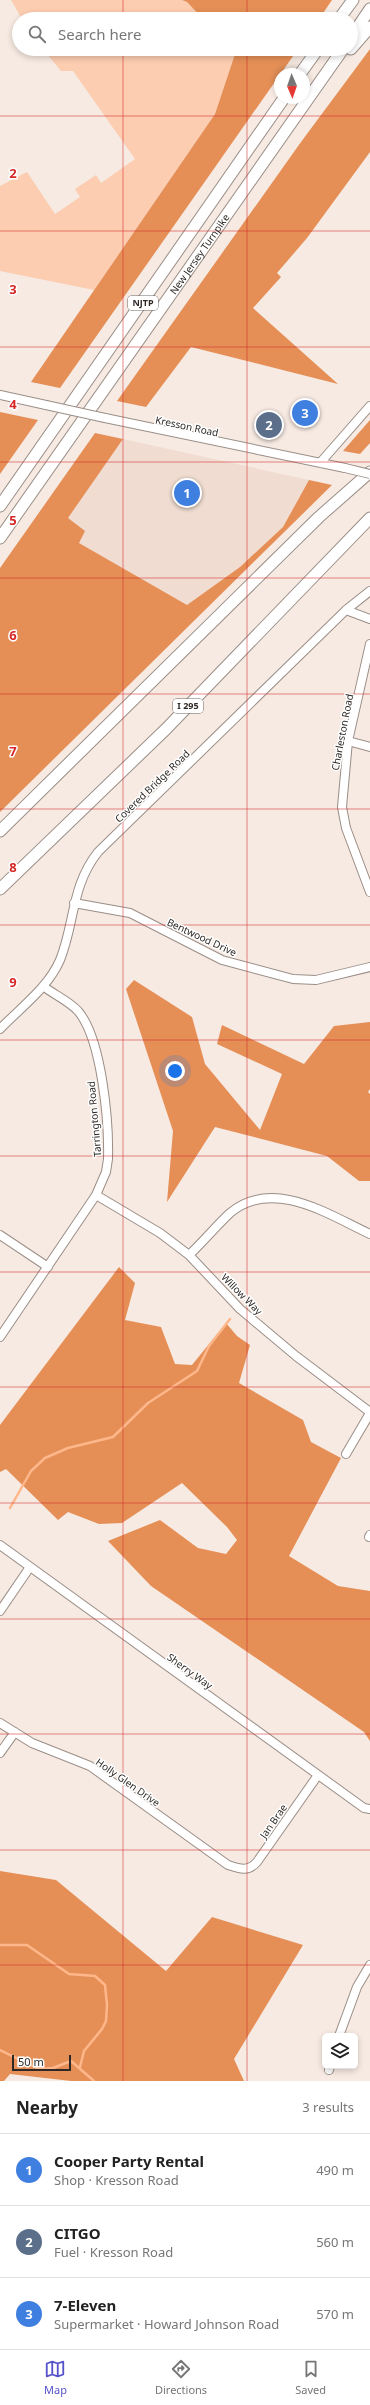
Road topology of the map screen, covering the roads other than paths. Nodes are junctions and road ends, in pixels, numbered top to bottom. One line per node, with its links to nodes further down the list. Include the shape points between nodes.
1 (353, 0): 3 (highway)
2 (370, 9): 4 (highway)
3 (344, 12)
4 (358, 27)
5 (370, 27): 6 (highway)
6 (358, 41)
7 (313, 56): 10 (highway)
8 (338, 56): 12 (highway, New Jersey Turnpike / NJTP)
9 (346, 56): 12 (highway)
10 (304, 68)
11 (280, 104): 17 (highway, New Jersey Turnpike / NJTP)
12 (303, 108): 19 (highway, New Jersey Turnpike / NJTP, via 187,269)
13 (0, 395): 15 (street, Kresson Road, bridge)
14 (370, 406): 15 (street)
15 (320, 463): 16 (street, Kresson Road, bridge)
16 (370, 473): 26 (highway, via 319,517)
17 (0, 506)
18 (370, 518): 27 (highway, I 295, via 166,729)
19 (0, 538)
20 (370, 591): 21 (street, Covered Bridge Road)
21 (346, 610): 22 (street); 29 (street, Covered Bridge Road, via 98,852 83,874)
22 (370, 619)
23 (370, 644): 24 (street, Charleston Road)
24 (348, 741): 25 (street); 28 (street, Charleston Road, via 342,807 346,828)
25 (370, 747)
26 (0, 831)
27 (0, 889)
28 (370, 892)
29 (74, 903): 30 (street, Bentwood Drive, via 130,913 222,960 293,979 316,980); 31 (street, Covered Bridge Road, via 59,961)
30 (370, 967)
31 (43, 986): 32 (street, Covered Bridge Road); 33 (street, Tarrington Road, via 77,1010 88,1028 100,1066 108,1159 106,1172)
32 (0, 1029)
33 (96, 1195): 36 (street, Willow Way, via 160,1233); 37 (street, Tarrington Road)
34 (370, 1234): 36 (street, via 303,1203 270,1199 254,1202 231,1213)
35 (0, 1235): 37 (street)
36 (189, 1255): 39 (street, Willow Way, via 240,1309 296,1356)
37 (48, 1267): 38 (street, Tarrington Road)
38 (0, 1337)
39 (370, 1412): 40 (street)
40 (346, 1454)
41 (0, 1545): 42 (street, Sherry Way)
42 (30, 1567): 43 (street); 47 (street, Sherry Way)
43 (0, 1611)
44 (0, 1723): 45 (street, Holly Glen Drive)
45 (15, 1732): 46 (street); 49 (street, Holly Glen Drive, via 32,1743 90,1766 228,1865)
46 (0, 1753)
47 (318, 1775): 48 (street, Sherry Way, via 364,1808); 49 (street, Jan Brae, via 257,1862 248,1869)
48 (370, 1809)
49 (239, 1869)
50 (370, 1965): 51 (street, via 357,1987)
51 (340, 2033)

